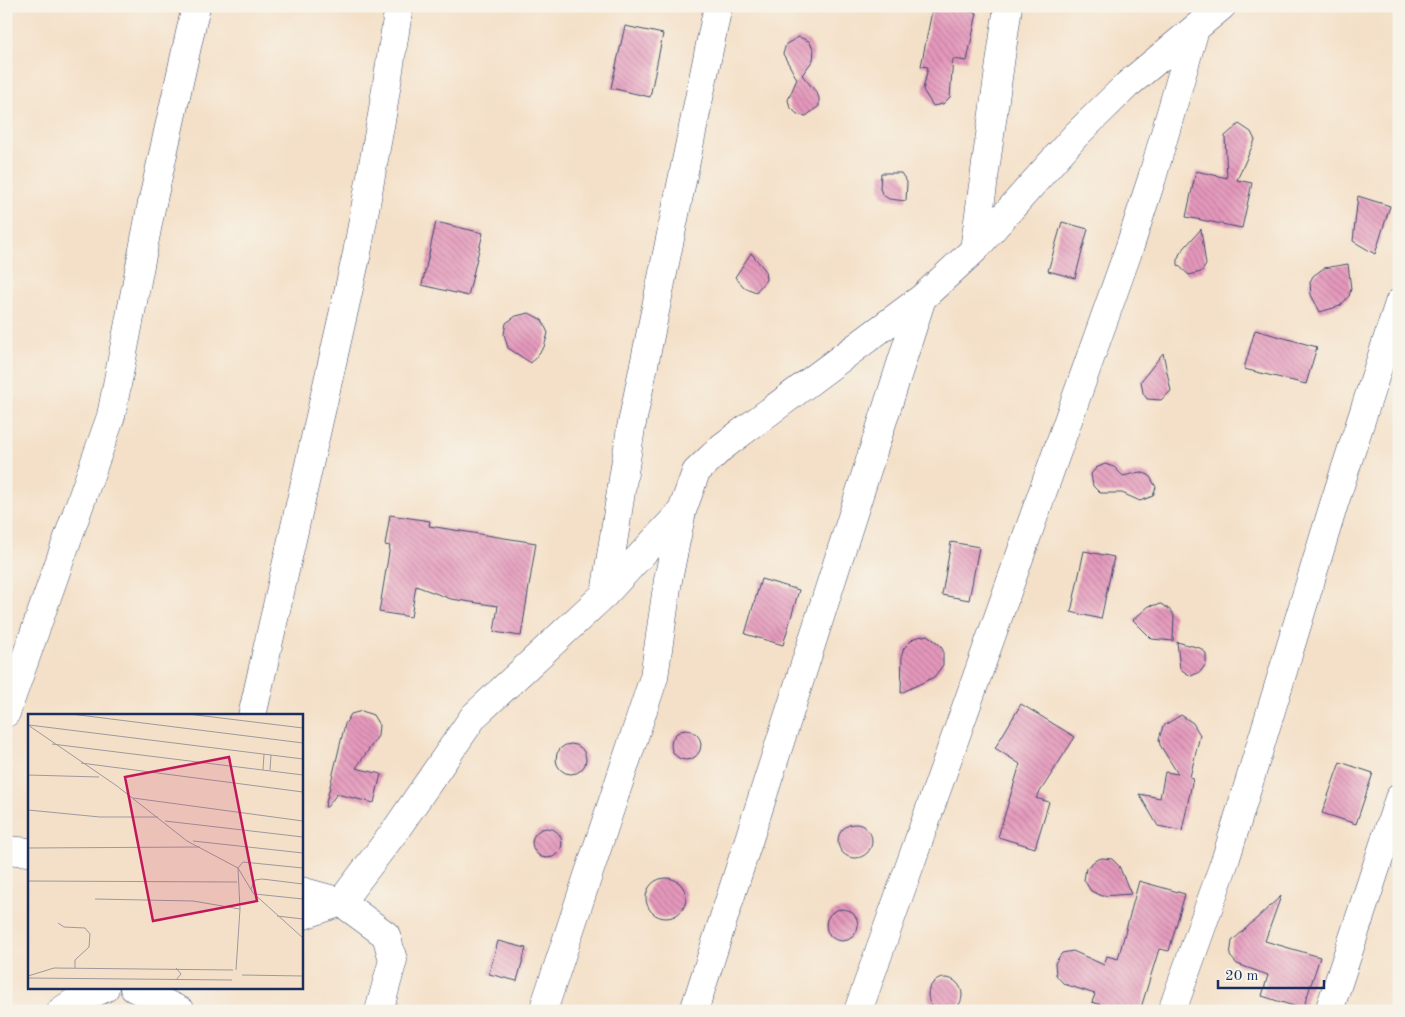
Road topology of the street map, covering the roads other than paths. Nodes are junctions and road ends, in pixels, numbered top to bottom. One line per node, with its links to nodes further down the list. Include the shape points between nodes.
1 (196, 6): 12 (street, via 151,208 111,416)
2 (399, 6): 13 (street, via 357,253)
3 (718, 6): 11 (street, via 631,428)
4 (1008, 6): 7 (street)
5 (1222, 6): 6 (street)
6 (1196, 28): 7 (street, via 1127,85 1076,136); 27 (street, via 1129,249)
7 (974, 250): 8 (street)
8 (922, 298): 10 (street, via 722,447 696,472); 26 (street)
9 (1399, 303): 28 (street, via 1226,858)
10 (682, 511): 11 (street); 25 (street, via 654,676)
11 (605, 594): 18 (street, via 474,716 395,831)
12 (6, 713)
13 (252, 714)
14 (1399, 798): 29 (street)
15 (6, 850): 16 (street)
16 (28, 852)
17 (302, 891): 18 (street)
18 (341, 902): 19 (street); 24 (street, via 386,935 393,960)
19 (302, 916)
20 (101, 990): 22 (street)
21 (138, 990): 23 (street)
22 (70, 1007)
23 (181, 1011)
24 (379, 1011)
25 (543, 1011)
26 (694, 1011)
27 (858, 1011)
28 (1172, 1011)
29 (1329, 1011)

